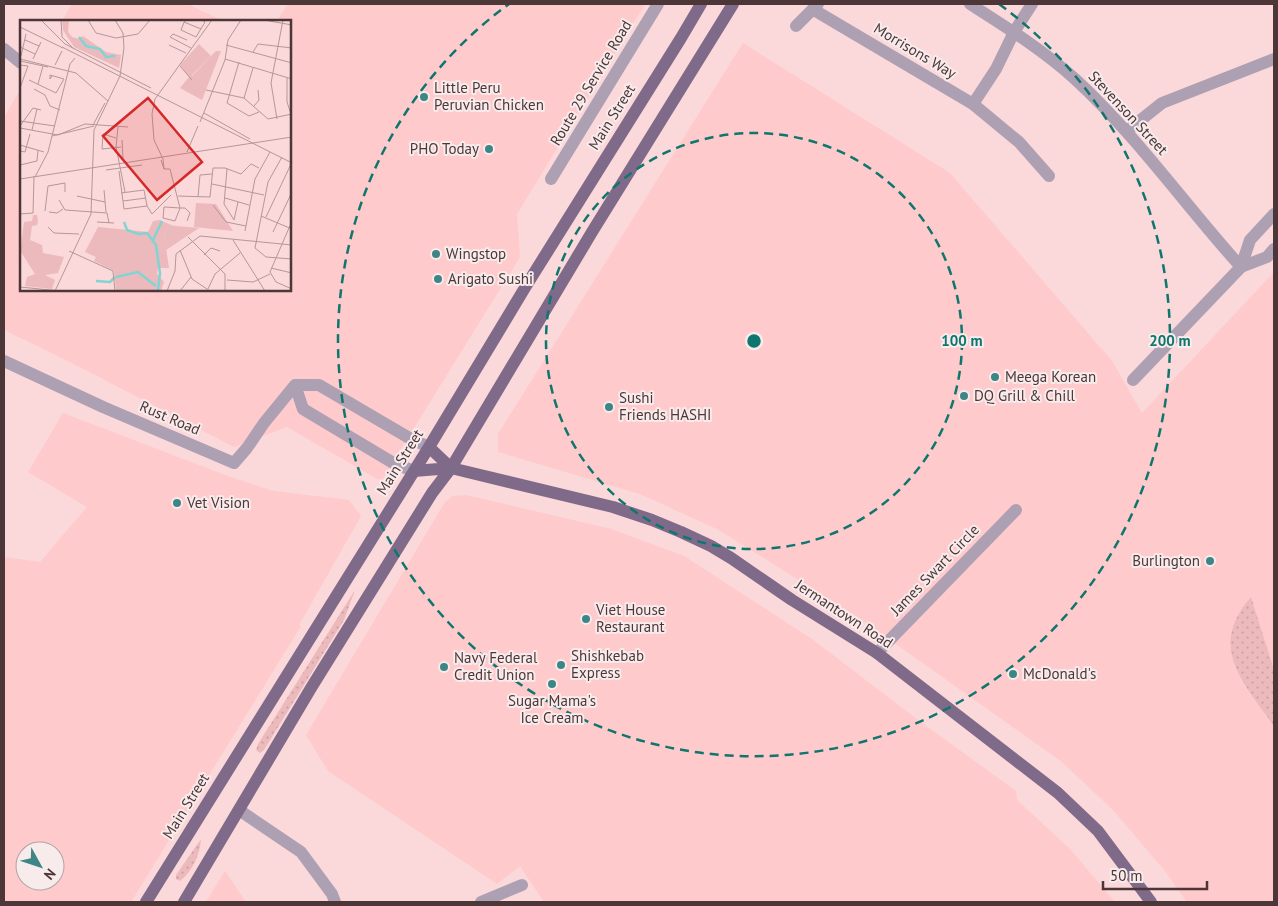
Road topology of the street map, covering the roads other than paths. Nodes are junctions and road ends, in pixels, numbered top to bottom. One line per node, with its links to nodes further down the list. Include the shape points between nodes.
1 (658, 4): 15 (street, Route 29 Service Road)
2 (701, 4): 22 (main road, Main Street)
3 (733, 4): 23 (main road)
4 (970, 4): 8 (street, Stevenson Street)
5 (1032, 4): 8 (street)
6 (816, 7): 7 (street); 12 (street, Morrisons Way)
7 (796, 26)
8 (1014, 32): 12 (street, via 996,69); 13 (street, Stevenson Street, via 1069,74)
9 (4, 49): 11 (street)
10 (1274, 59): 13 (street, via 1162,103)
11 (20, 62)
12 (973, 104): 14 (street, Morrisons Way, via 1019,142)
13 (1127, 131): 18 (street, Stevenson Street)
14 (1049, 176)
15 (551, 179)
16 (1274, 214): 18 (street, via 1250,240)
17 (1274, 249): 18 (street, via 1267,257)
18 (1241, 267): 20 (street)
19 (4, 361): 21 (street, Rust Road, via 234,463)
20 (1133, 380)
21 (295, 385): 22 (street, via 319,385); 24 (street, via 304,409 395,464)
22 (429, 447): 23 (main road); 24 (main road, Main Street)
23 (451, 468): 24 (main road, Jermantown Road); 26 (main road, Jermantown Road, via 613,507 681,532 731,558); 27 (main road, via 432,492)
24 (414, 470): 29 (main road, Main Street)
25 (1016, 510): 26 (street, James Swart Circle)
26 (877, 653): 33 (main road, Jermantown Road, via 1078,810)
27 (239, 810): 30 (main road); 31 (street, via 301,852)
28 (522, 885): 32 (street)
29 (146, 902)
30 (184, 902)
31 (335, 902)
32 (481, 902)
33 (1151, 902)

